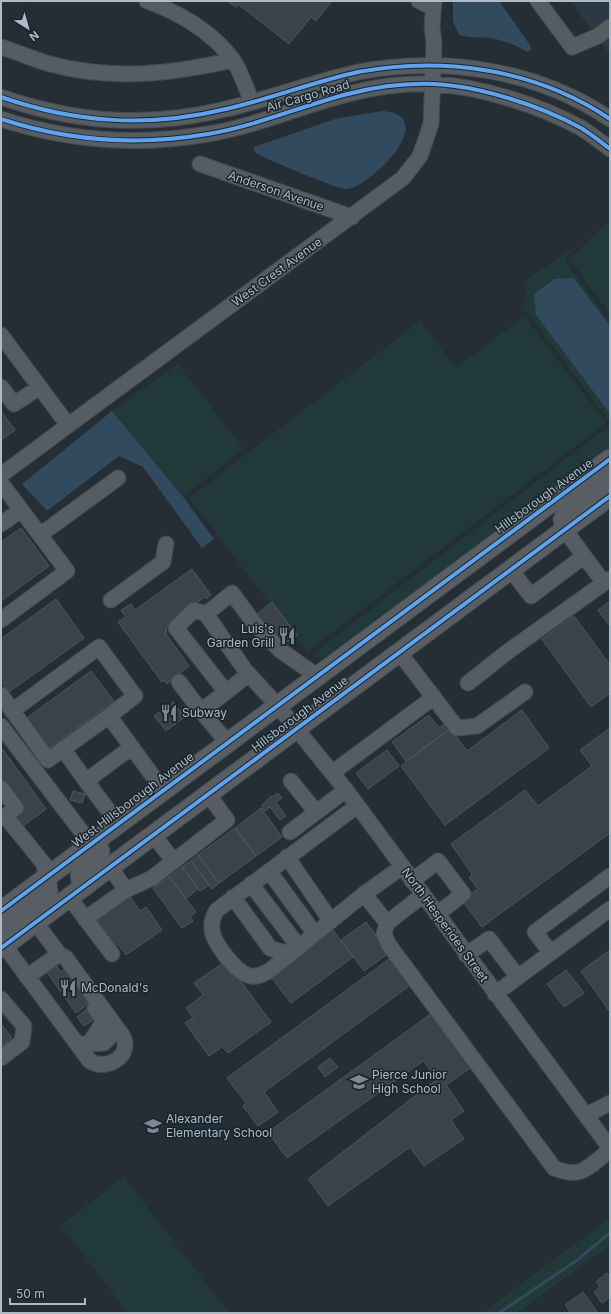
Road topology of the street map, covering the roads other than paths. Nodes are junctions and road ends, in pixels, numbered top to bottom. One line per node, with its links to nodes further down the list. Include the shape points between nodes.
1 (147, 1): 6 (street, via 182,17 205,32)
2 (538, 1): 4 (street, via 572,47)
3 (429, 3): 7 (street, West Crest Avenue)
4 (608, 34)
5 (1, 47): 6 (street, via 50,64 125,75 184,71)
6 (233, 60): 10 (street)
7 (433, 64): 8 (street, West Crest Avenue); 10 (street, Air Cargo Road, via 358,72); 12 (street, Air Cargo Road, via 455,65 533,81 568,95)
8 (432, 84): 11 (street, Air Cargo Road, via 348,94 228,130 170,139 96,140 42,131); 13 (street, Air Cargo Road, via 455,86 529,105 583,129); 15 (street, West Crest Avenue, via 431,124 420,156 404,178)
9 (1, 97): 10 (street, Air Cargo Road, via 42,111 98,120 131,121 201,115)
10 (252, 102)
11 (1, 119)
12 (610, 119)
13 (610, 148)
14 (200, 164): 15 (street, Anderson Avenue)
15 (352, 217): 20 (street, West Crest Avenue)
16 (1, 335): 17 (street)
17 (6, 352): 19 (street)
18 (1, 387): 19 (street, via 14,404)
19 (40, 387): 20 (street)
20 (68, 425): 22 (street, West Crest Avenue)
21 (610, 459): 40 (main road, Hillsborough Avenue)
22 (1, 475)
23 (610, 476): 29 (main road, via 570,509 563,520)
24 (118, 478): 30 (street)
25 (1, 483): 27 (street)
26 (610, 496): 29 (main road, Hillsborough Avenue)
27 (21, 510): 28 (street); 30 (street)
28 (1, 524)
29 (565, 530): 32 (street); 33 (main road, Hillsborough Avenue)
30 (40, 536): 37 (street, via 67,571)
31 (166, 544): 35 (street, via 163,562)
32 (584, 556): 33 (street, via 531,596); 34 (street)
33 (511, 570): 38 (main road, Hillsborough Avenue)
34 (607, 581): 42 (street, via 510,650)
35 (111, 600)
36 (206, 614): 39 (street, North Hesperides Street); 40 (street, via 232,593 254,624 280,650); 43 (street, via 194,610 176,628)
37 (1, 620)
38 (399, 652): 46 (street); 52 (main road, Hillsborough Avenue)
39 (249, 674): 43 (street); 47 (street, North Hesperides Street)
40 (317, 676): 47 (main road, Hillsborough Avenue)
41 (179, 682): 49 (street)
42 (468, 684)
43 (226, 692): 49 (street)
44 (525, 692): 46 (street, via 477,726 457,728)
45 (1, 695): 48 (street)
46 (434, 697): 56 (street)
47 (278, 705): 52 (street, North Hesperides Street); 53 (main road, West Hillsborough Avenue)
48 (12, 711): 50 (street, via 99,647 135,696); 55 (street, via 48,760)
49 (201, 711): 53 (street)
50 (109, 716): 54 (street); 55 (street)
51 (1, 726): 68 (street)
52 (296, 729): 56 (street, North Hesperides Street); 62 (main road, Hillsborough Avenue)
53 (227, 742): 60 (main road, West Hillsborough Avenue)
54 (132, 747): 57 (street); 60 (street)
55 (63, 749): 57 (street)
56 (332, 773): 61 (street, North Hesperides Street)
57 (86, 781): 65 (street)
58 (291, 781): 64 (street)
59 (1, 788): 75 (street, via 16,808 5,816 44,864)
60 (163, 790): 65 (main road, West Hillsborough Avenue); 79 (main road, via 144,819 80,868)
61 (346, 790): 63 (street, North Hesperides Street); 64 (street)
62 (208, 794): 67 (main road, Hillsborough Avenue); 70 (street, via 227,820)
63 (357, 806): 69 (street); 71 (street, North Hesperides Street)
64 (316, 812): 66 (street)
65 (118, 823): 68 (main road, West Hillsborough Avenue)
66 (290, 832)
67 (153, 835): 70 (street); 72 (main road, Hillsborough Avenue)
68 (91, 844): 75 (main road, West Hillsborough Avenue)
69 (287, 857): 73 (street); 88 (street)
70 (173, 860): 78 (street, via 152,878)
71 (402, 866): 76 (street, North Hesperides Street); 80 (street)
72 (110, 867): 78 (street); 79 (main road, Hillsborough Avenue)
73 (269, 871): 77 (street); 90 (street)
74 (610, 876): 93 (street, via 535,932)
75 (46, 877): 84 (main road, West Hillsborough Avenue); 86 (main road, via 48,892)
76 (412, 881): 81 (street, North Hesperides Street); 85 (street, via 438,861 463,894)
77 (251, 884): 82 (street); 92 (street)
78 (126, 890): 87 (street)
79 (76, 892): 86 (main road, Hillsborough Avenue); 87 (street)
80 (364, 894): 88 (street); 89 (street)
81 (423, 895): 85 (street, North Hesperides Street); 89 (street)
82 (233, 897): 92 (street, via 270,948 278,951); 92 (street, via 217,910 212,922 212,931 239,971 250,976 259,976)
83 (610, 910): 93 (street)
84 (1, 911)
85 (437, 914): 96 (street, North Hesperides Street)
86 (31, 917): 91 (main road, Hillsborough Avenue); 94 (street)
87 (86, 919): 95 (street)
88 (331, 921): 90 (street)
89 (387, 924): 105 (street, via 384,934 389,945 554,1168 571,1174 578,1172 589,1167)
90 (315, 934): 92 (street)
91 (2, 941): 97 (street)
92 (295, 950)
93 (551, 953): 98 (street)
94 (59, 954): 97 (street); 101 (street, via 61,963 103,1019); 101 (street, via 66,958 119,1031 125,1044 118,1058 103,1066 94,1064)
95 (112, 954)
96 (466, 955): 98 (street, via 489,939); 99 (street, North Hesperides Street)
97 (27, 977): 101 (street)
98 (518, 977): 99 (street)
99 (495, 994): 104 (street, North Hesperides Street)
100 (1, 999): 102 (street, via 24,1026 22,1042)
101 (83, 1044)
102 (1, 1058)
103 (610, 1103): 104 (street)
104 (586, 1116): 105 (street, North Hesperides Street)
105 (610, 1149)

